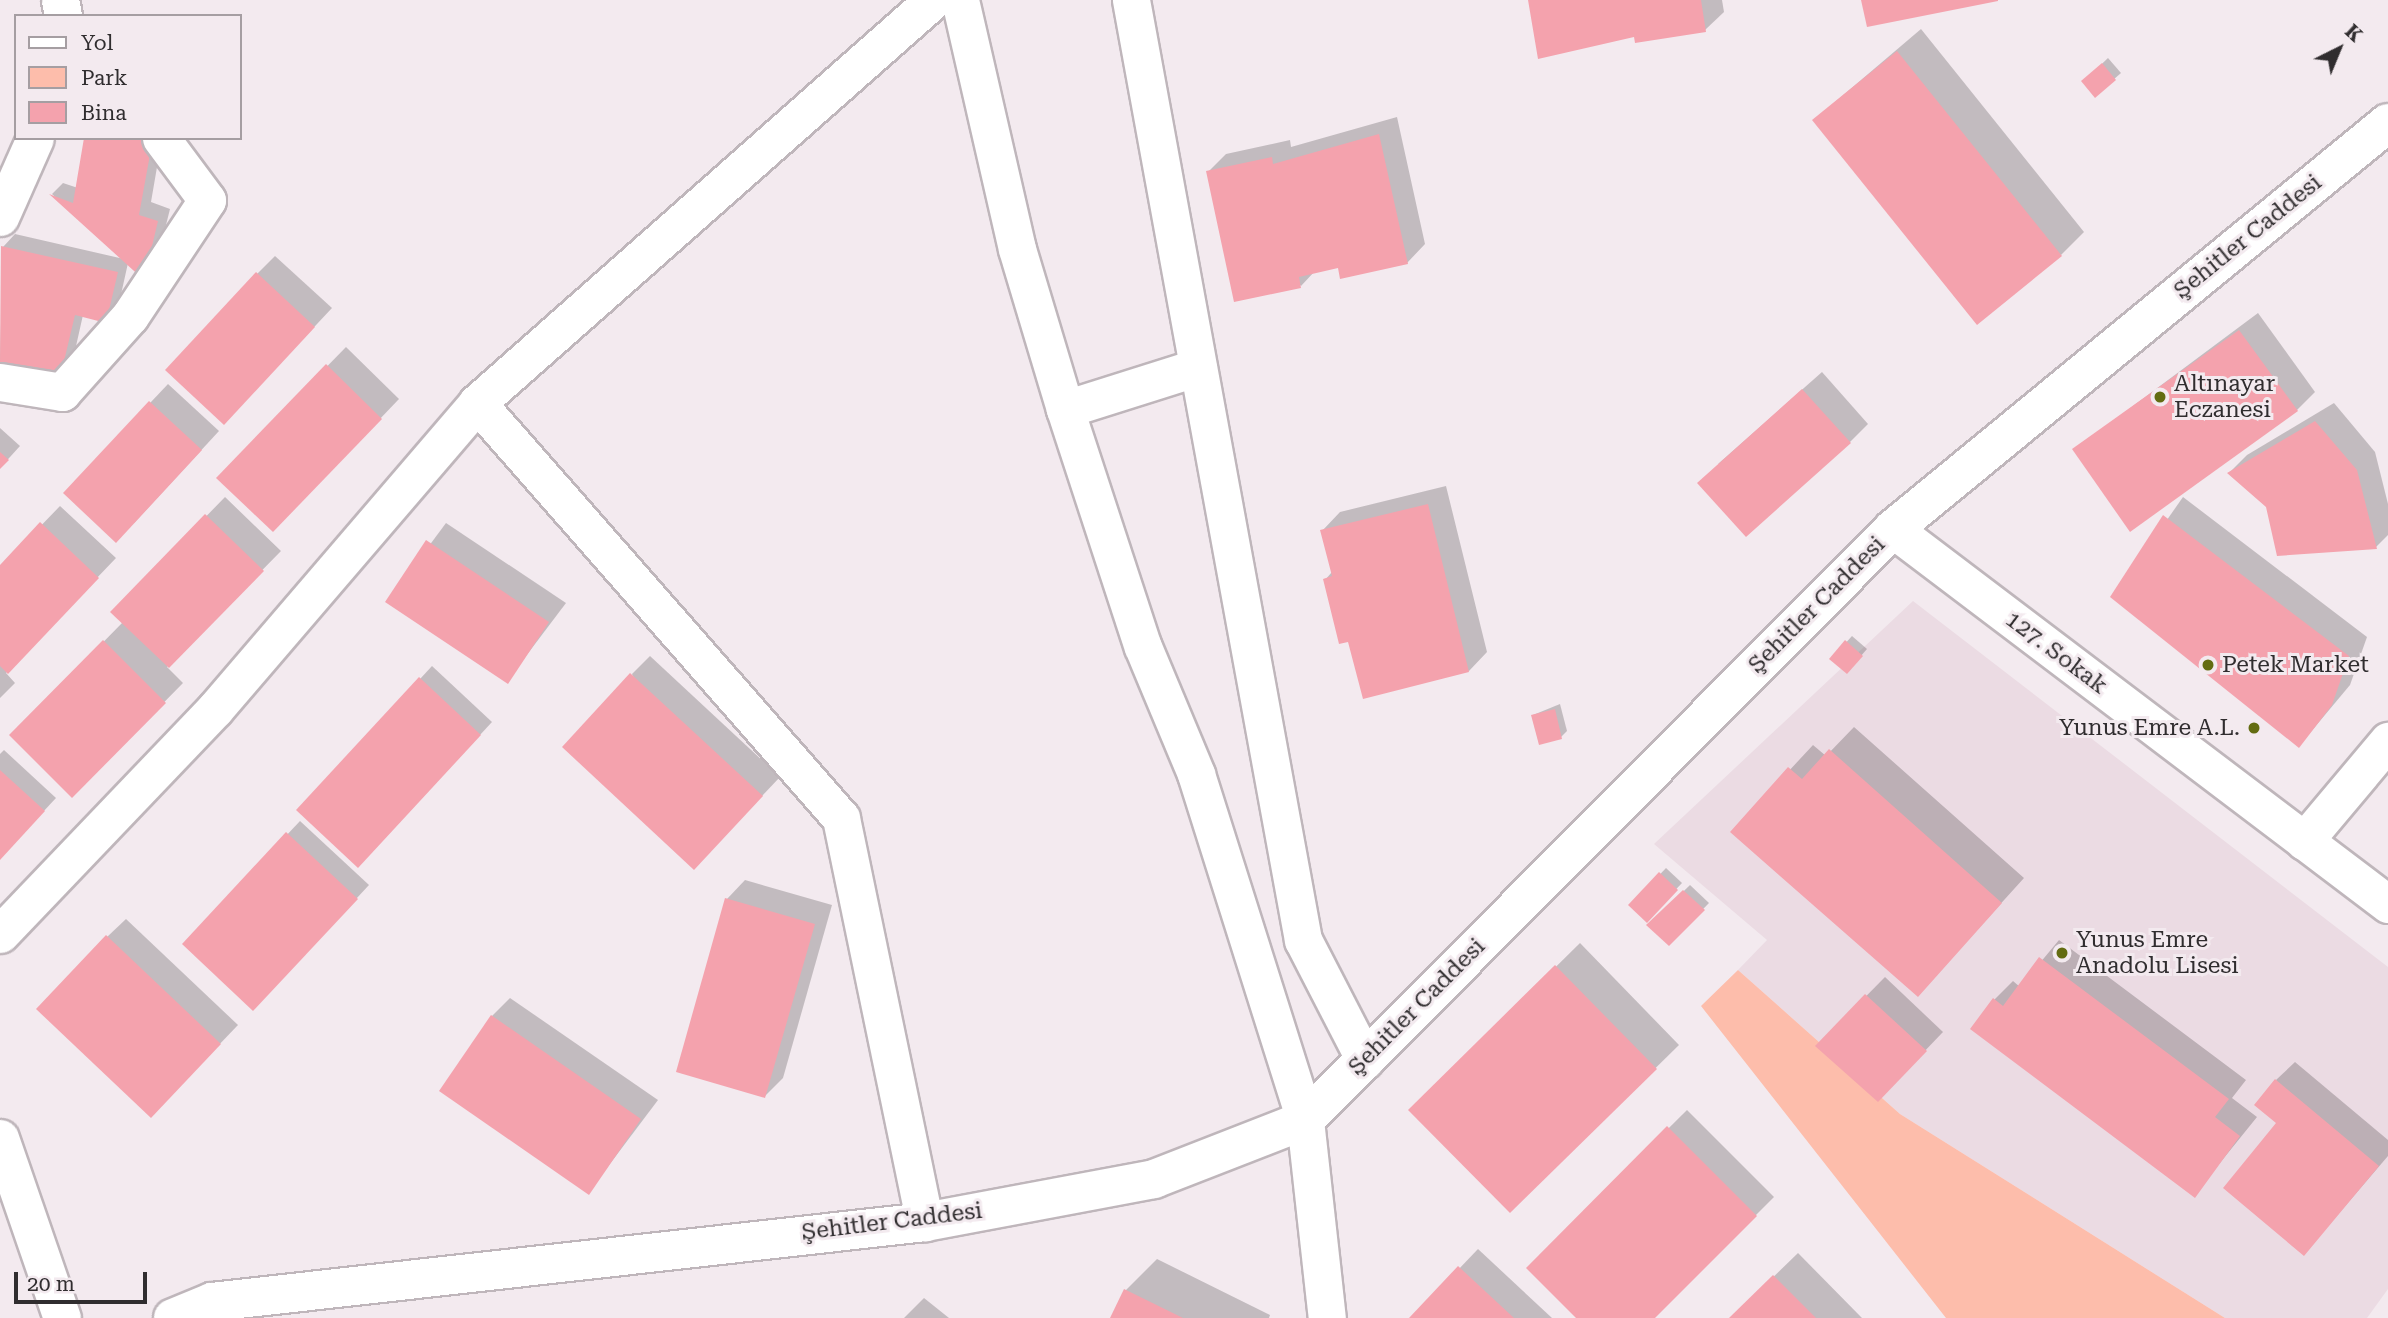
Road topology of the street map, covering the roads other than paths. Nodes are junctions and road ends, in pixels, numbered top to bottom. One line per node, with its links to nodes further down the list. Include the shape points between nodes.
1 (933, 0): 10 (street)
2 (960, 0): 11 (street, via 1017,249)
3 (1131, 0): 8 (street)
4 (2388, 123): 12 (street, Şehitler Caddesi)
5 (34, 140): 7 (street)
6 (162, 140): 9 (street, via 207,200 130,316 62,392)
7 (0, 217)
8 (1198, 367): 11 (street); 17 (street, via 1303,940)
9 (0, 382)
10 (477, 403): 16 (street, via 215,709); 20 (street, via 841,818)
11 (1065, 409): 18 (street, via 1143,648 1196,774)
12 (1893, 529): 14 (street, 127. Sokak); 17 (street, Şehitler Caddesi)
13 (2388, 741): 14 (street)
14 (2304, 841): 15 (street, 127. Sokak)
15 (2388, 904)
16 (0, 934)
17 (1364, 1060): 18 (street, Şehitler Caddesi)
18 (1305, 1120): 20 (street, Şehitler Caddesi, via 1154,1179); 23 (street)
19 (0, 1138): 21 (street)
20 (925, 1222): 22 (street, Şehitler Caddesi, via 212,1303)
21 (62, 1318)
22 (173, 1318)
23 (1327, 1318)

